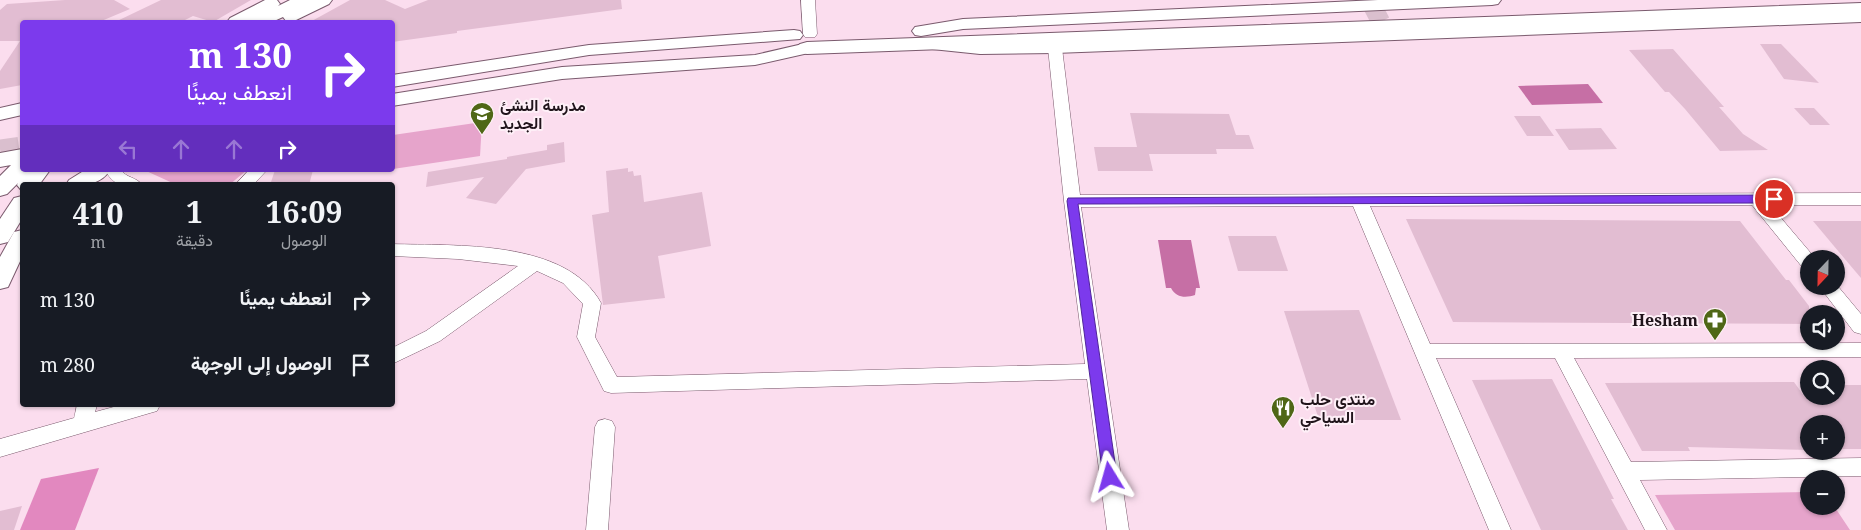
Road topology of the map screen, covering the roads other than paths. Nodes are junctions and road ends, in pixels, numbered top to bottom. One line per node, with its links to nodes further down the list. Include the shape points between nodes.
1 (279, 0): 11 (main road)
2 (293, 0): 12 (main road)
3 (303, 0): 13 (main road)
4 (323, 0): 14 (main road)
5 (808, 0): 16 (street)
6 (1492, 0): 8 (main road)
7 (1814, 0): 15 (highway)
8 (1371, 2): 15 (main road, via 963,24 938,27)
9 (1861, 9): 15 (highway)
10 (1861, 16): 17 (main road)
11 (240, 20)
12 (254, 20)
13 (264, 20)
14 (286, 20)
15 (922, 37): 16 (highway); 17 (main road, via 951,48)
16 (804, 39): 18 (main road, via 769,31 651,33 576,39); 19 (main road, via 589,50); 20 (main road, via 582,61); 21 (main road, via 755,60 562,73)
17 (1056, 48): 46 (street)
18 (395, 67)
19 (395, 81)
20 (395, 91)
21 (395, 100)
22 (20, 109): 23 (main road)
23 (0, 114)
24 (20, 118): 25 (main road)
25 (0, 120)
26 (20, 156): 27 (main road)
27 (0, 160)
28 (20, 168): 41 (main road)
29 (38, 172): 35 (main road)
30 (47, 172): 36 (main road)
31 (79, 172): 37 (main road)
32 (97, 172): 38 (main road)
33 (114, 172): 39 (street)
34 (257, 172): 40 (street)
35 (30, 182)
36 (39, 182)
37 (68, 182)
38 (81, 182)
39 (128, 182)
40 (246, 182)
41 (0, 189)
42 (20, 193): 48 (main road)
43 (1756, 199): 44 (street); 45 (street); 52 (street)
44 (1861, 199)
45 (1359, 200): 46 (street); 59 (street)
46 (1072, 201): 61 (street)
47 (20, 206): 49 (main road)
48 (0, 218)
49 (0, 236)
50 (20, 242): 54 (main road)
51 (395, 250): 53 (street, via 482,255)
52 (1800, 252)
53 (535, 263): 60 (street, via 433,336); 61 (street, via 569,278 592,303 586,337 611,385)
54 (0, 281)
55 (1835, 295): 56 (street)
56 (1861, 327)
57 (1861, 350): 58 (street)
58 (1561, 351): 59 (street); 67 (street)
59 (1424, 352): 70 (street)
60 (395, 355)
61 (1096, 371): 69 (street)
62 (136, 407): 63 (street)
63 (85, 414): 65 (street)
64 (605, 427): 68 (street)
65 (0, 448)
66 (1861, 467): 67 (street)
67 (1625, 471): 71 (street)
68 (597, 530)
69 (1118, 530)
70 (1500, 530)
71 (1656, 530)

